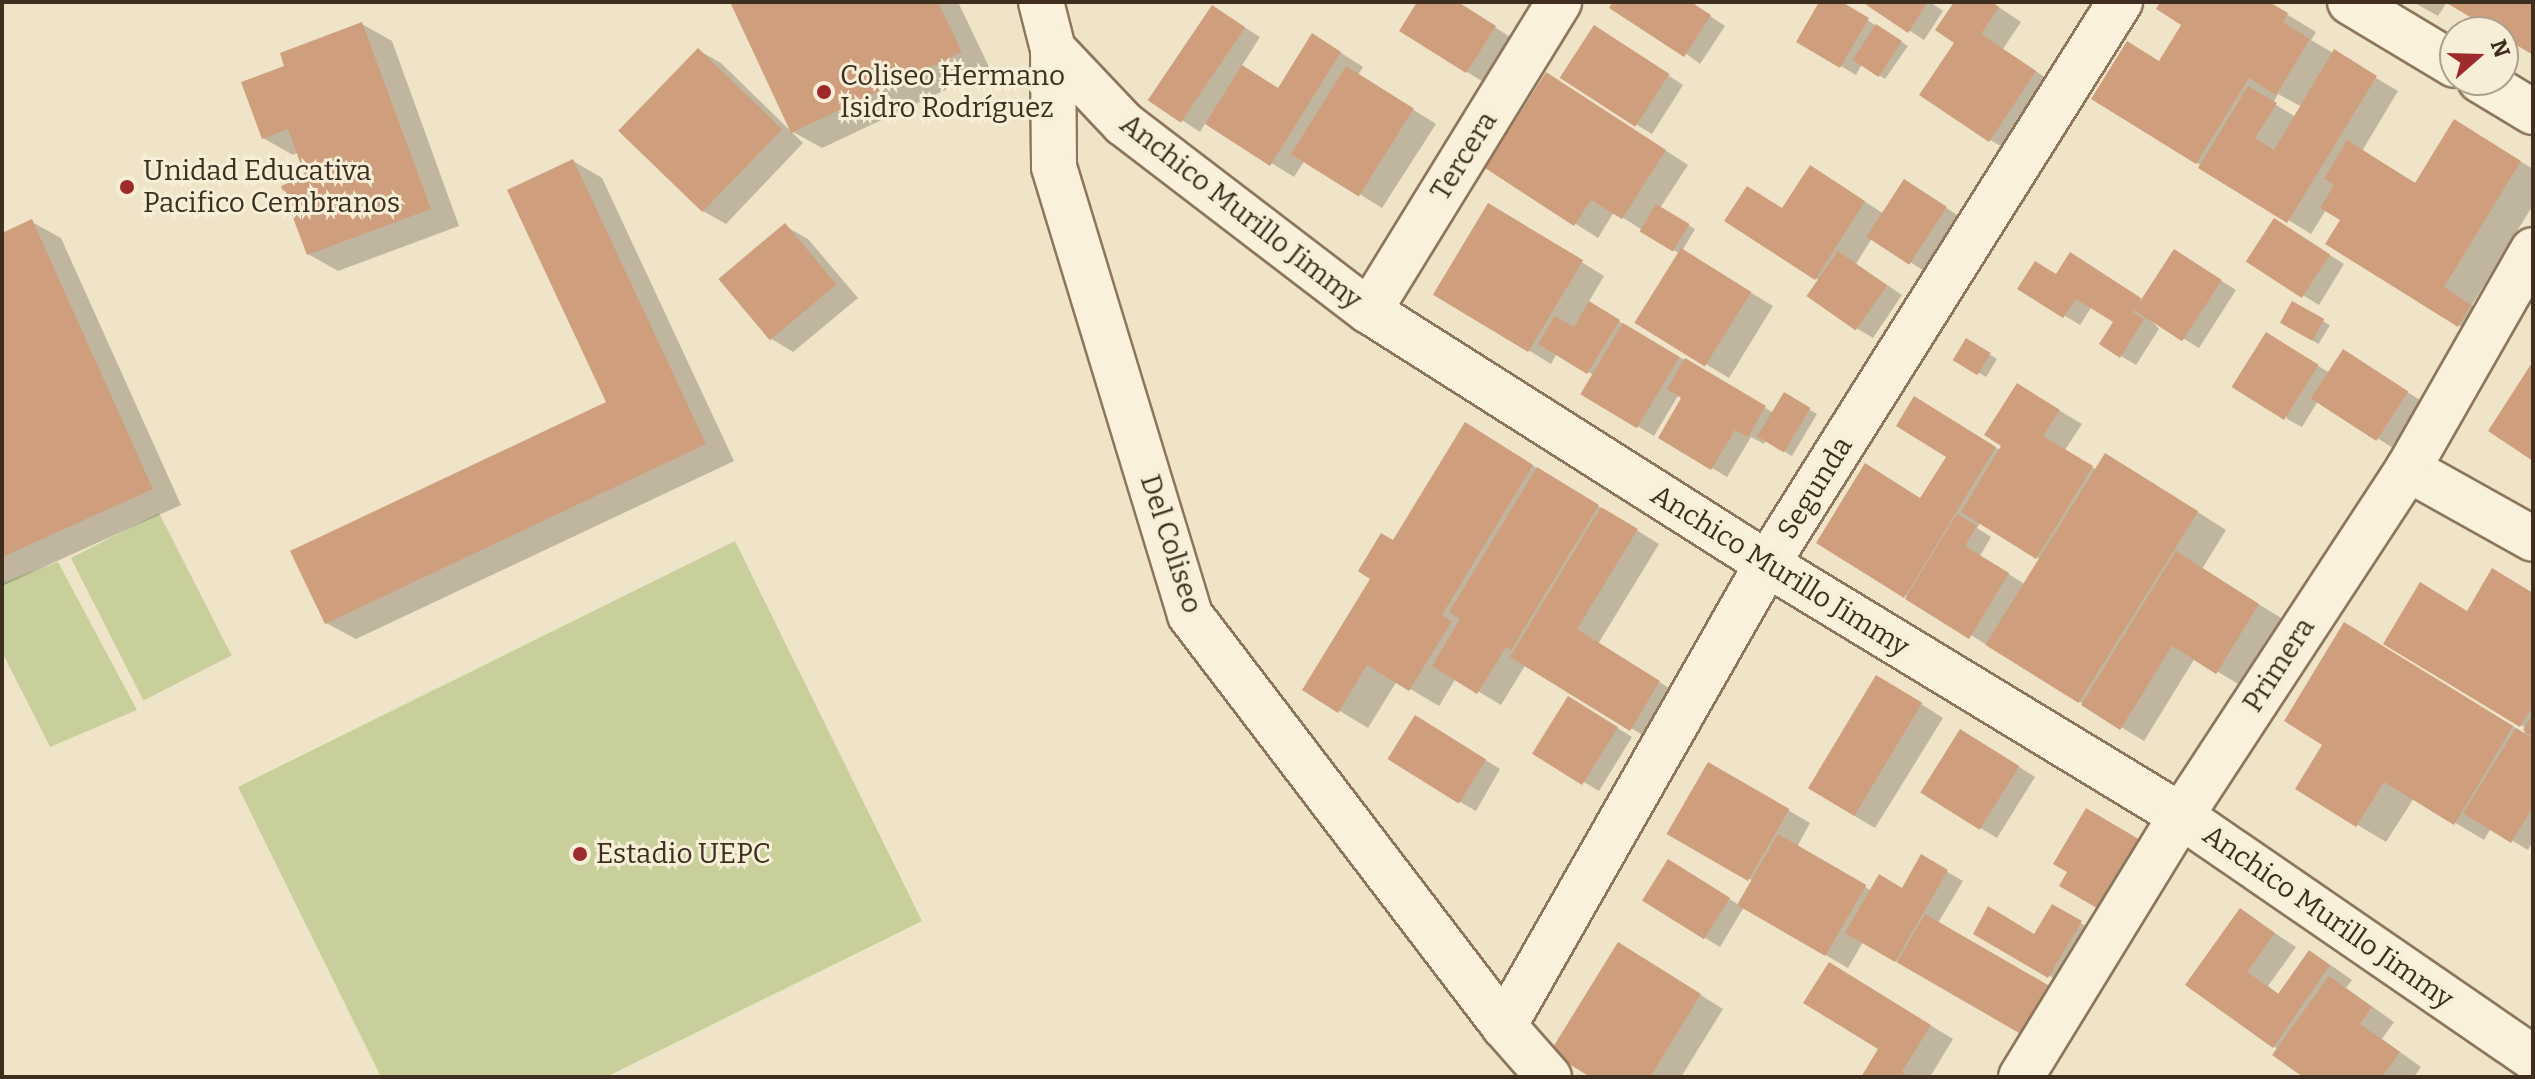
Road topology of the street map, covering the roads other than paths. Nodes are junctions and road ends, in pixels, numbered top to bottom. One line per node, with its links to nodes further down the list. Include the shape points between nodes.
1 (1041, 2): 5 (street, Del Coliseo)
2 (1559, 2): 10 (street, Tercera)
3 (2120, 2): 13 (street, Segunda)
4 (2350, 2): 6 (street)
5 (1053, 49): 10 (street, Anchico Murillo Jimmy, via 1124,124); 15 (street, Del Coliseo, via 1054,167 1190,615)
6 (2439, 55)
7 (2506, 96): 8 (street)
8 (2533, 112)
9 (2533, 250): 11 (street, Primera)
10 (1369, 311): 13 (street, Anchico Murillo Jimmy)
11 (2408, 469): 12 (street); 14 (street, Primera)
12 (2533, 539)
13 (1767, 564): 14 (street, Anchico Murillo Jimmy); 15 (street, Segunda)
14 (2181, 816): 16 (street, Anchico Murillo Jimmy); 18 (street, Primera)
15 (1504, 1026): 17 (street, Del Coliseo)
16 (2533, 1058)
17 (1549, 1077)
18 (2021, 1077)

